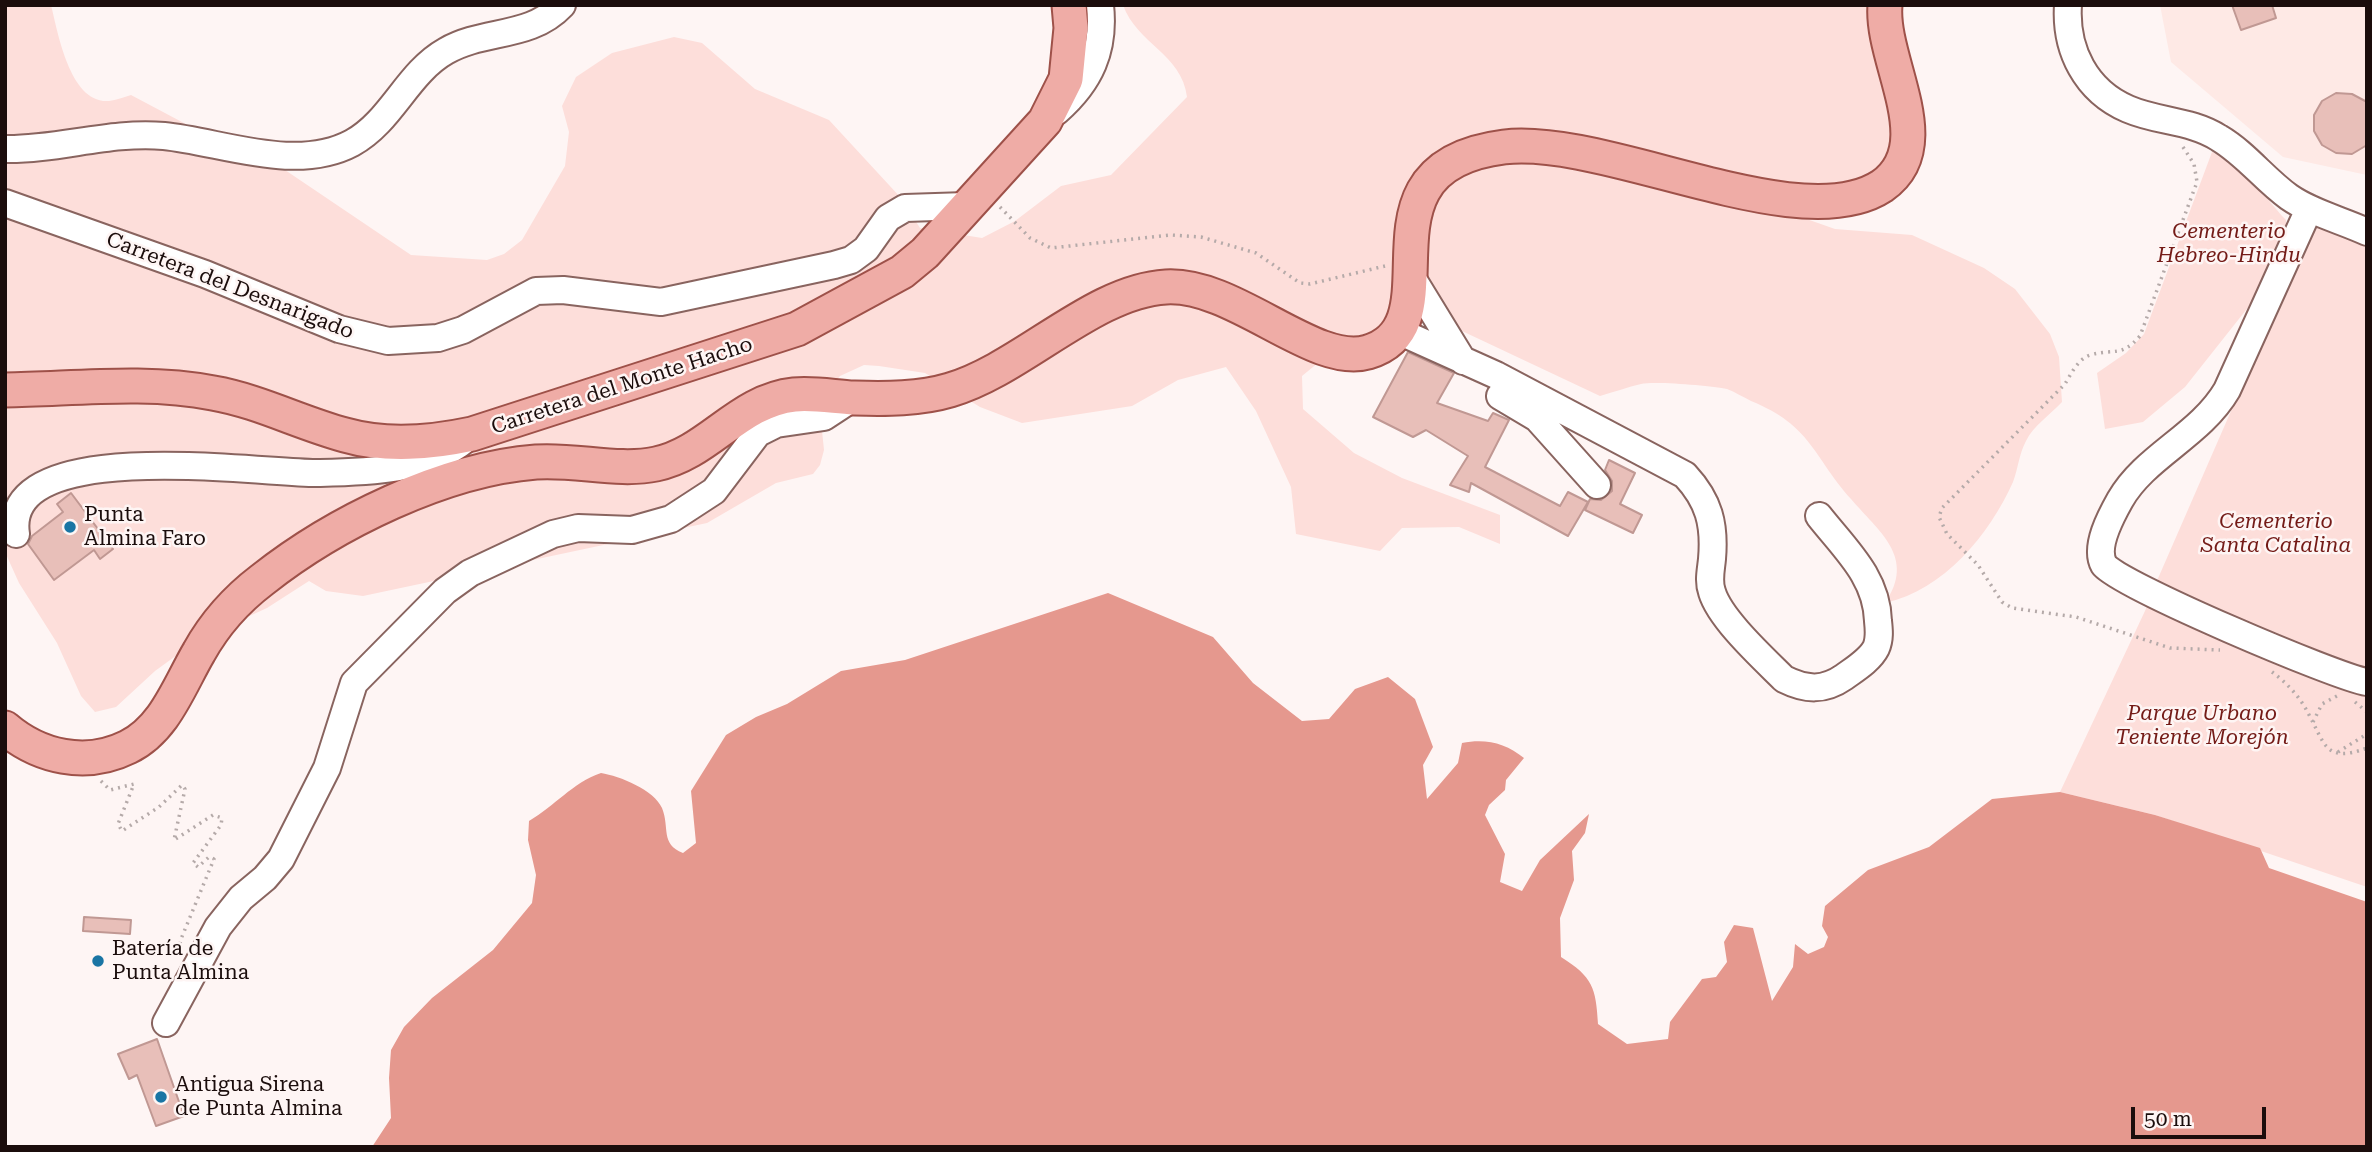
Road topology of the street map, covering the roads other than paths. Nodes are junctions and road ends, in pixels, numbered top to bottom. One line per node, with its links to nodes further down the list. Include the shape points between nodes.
1 (562, 5): 7 (street, via 537,25 478,38 443,53 372,129 328,152 303,156 162,136)
2 (1069, 5): 6 (main road, Carretera del Monte Hacho, via 1066,79)
3 (1100, 5): 6 (street, via 1101,42 1091,72 1075,95)
4 (1885, 5): 12 (main road, via 1884,23 1909,127 1902,163 1876,190 1859,196 1794,200 1712,185 1613,158 1539,146 1507,147 1459,158 1431,178 1415,208)
5 (2068, 5): 10 (street, via 2069,38 2077,61 2090,82 2108,98 2219,137 2281,192)
6 (1045, 121): 8 (main road, Carretera del Monte Hacho)
7 (5, 149)
8 (975, 198): 9 (street, Carretera del Desnarigado, via 905,208 888,218 866,249 834,265 662,302 537,291 463,330 438,338 401,341 339,329 205,274); 18 (main road, Carretera del Monte Hacho, via 902,272 797,329)
9 (5, 203)
10 (2309, 209): 11 (street); 23 (street, via 2227,390 2209,416 2127,490 2104,538 2101,557 2111,573 2155,596)
11 (2367, 232)
12 (1411, 268): 13 (main road, via 1406,310); 14 (street)
13 (1396, 330): 14 (street); 16 (main road, Carretera del Monte Hacho, via 1373,351 1347,354 1307,341 1200,289 1151,288 1105,306 952,390 920,397)
14 (1462, 361): 17 (street); 19 (street, via 1476,381 1537,418)
15 (5, 390): 18 (main road, Carretera del Monte Hacho, via 185,388 243,400 347,436 378,441 420,442)
16 (853, 398): 24 (main road, Carretera del Monte Hacho, via 793,395 757,404 694,449 657,464 531,463 500,467 425,490 340,529 262,580 229,611 201,648 149,734 128,747 80,759 55,756); 25 (street, via 824,416 776,424 758,433 714,491 671,519 632,530 579,528 553,534 470,573 445,591 354,683 327,768 281,859 218,927)
17 (1568, 413): 19 (street); 21 (street, via 1685,475 1710,512 1714,534 1709,581 1718,606 1784,679 1814,688 1843,677 1871,656 1878,640 1878,607 1871,582)
18 (472, 434): 22 (street, via 422,462 366,470 316,474 167,466 74,472 21,497 12,513)
19 (1552, 437): 20 (street)
20 (1597, 485)
21 (1819, 516)
22 (16, 534)
23 (2363, 690)
24 (5, 727)
25 (166, 1023)

